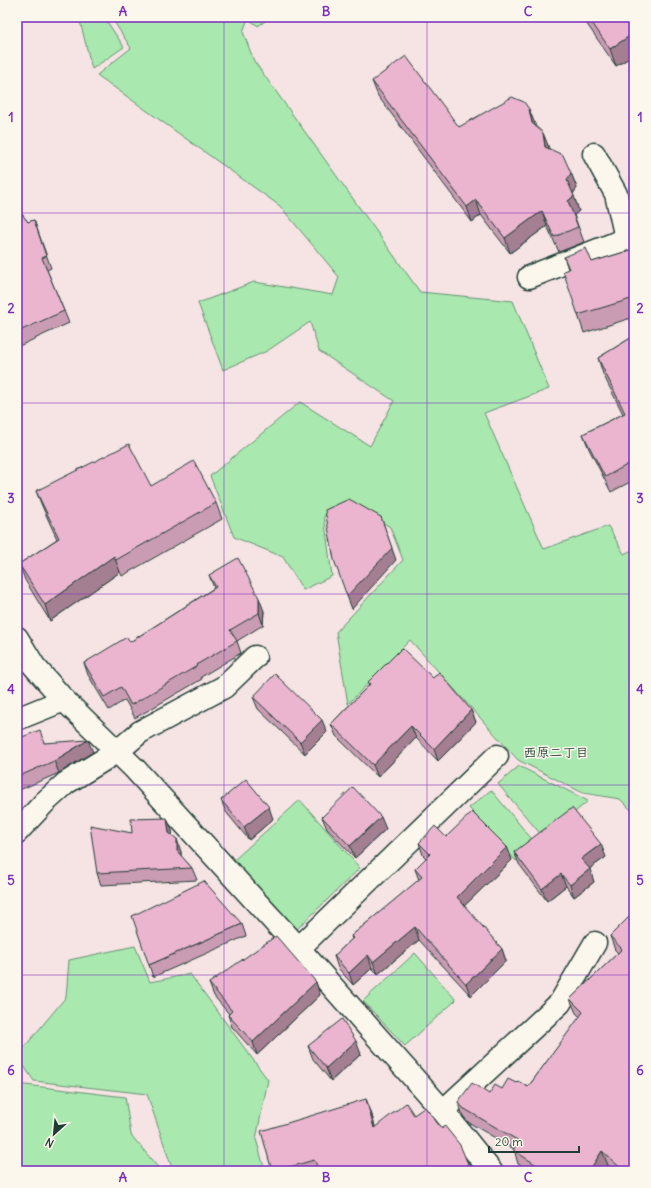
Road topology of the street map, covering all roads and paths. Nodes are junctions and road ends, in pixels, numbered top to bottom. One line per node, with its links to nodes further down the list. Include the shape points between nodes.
1 (594, 154): 2 (street, via 616,194)
2 (630, 237): 3 (street)
3 (530, 277)
4 (17, 638): 6 (street, via 34,666)
5 (255, 658): 8 (street, via 224,686 140,732)
6 (64, 700): 7 (street); 8 (street)
7 (17, 718)
8 (118, 752): 10 (street, via 66,783); 12 (street)
9 (496, 756): 12 (street)
10 (17, 832)
11 (595, 943): 13 (street, via 560,1003)
12 (298, 949): 13 (street)
13 (443, 1110): 14 (street)
14 (491, 1171)

